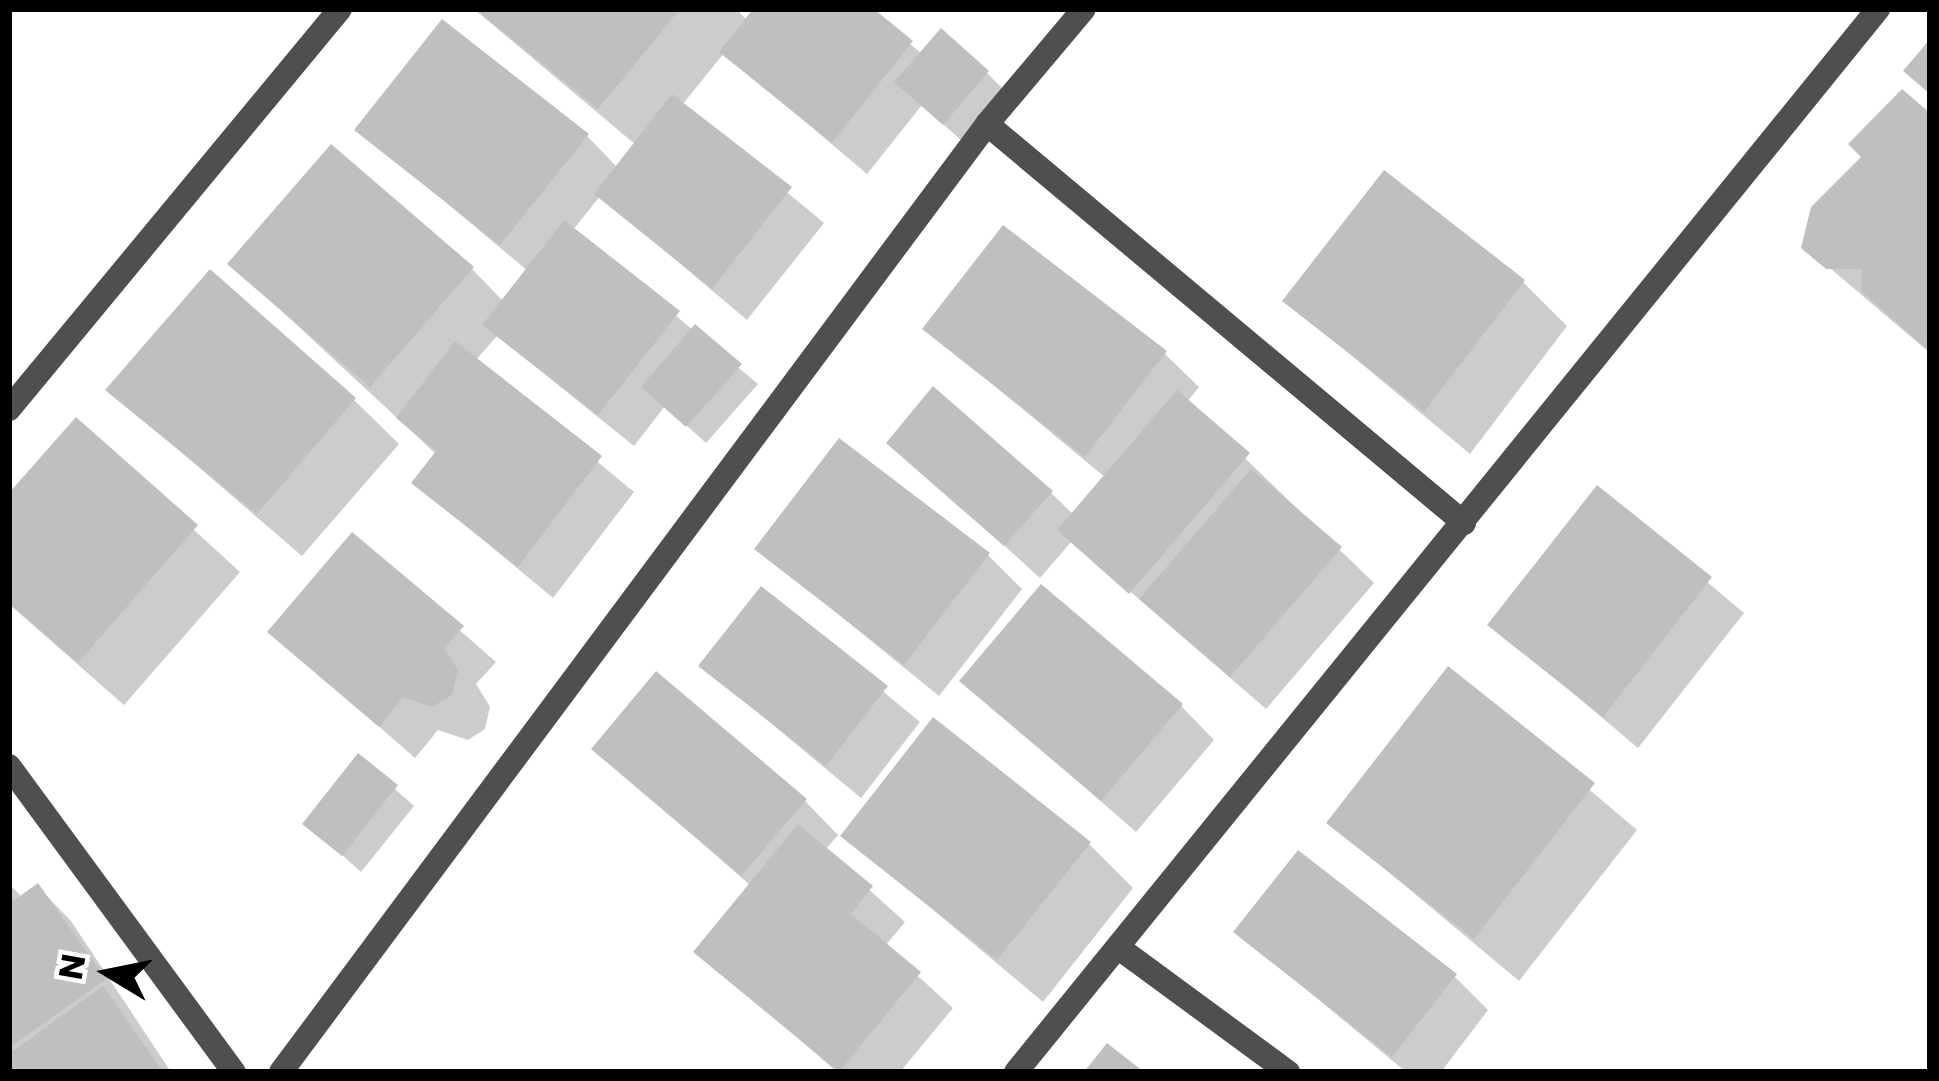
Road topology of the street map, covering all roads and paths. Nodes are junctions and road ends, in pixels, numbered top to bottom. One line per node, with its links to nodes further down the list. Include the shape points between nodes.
1 (340, 9): 5 (street)
2 (1084, 9): 4 (street)
3 (1878, 9): 6 (street)
4 (988, 124): 6 (street); 10 (street)
5 (9, 409)
6 (1464, 523): 8 (street)
7 (9, 766): 9 (street)
8 (1119, 948): 11 (street); 12 (street)
9 (234, 1072)
10 (281, 1072)
11 (1016, 1072)
12 (1288, 1072)

